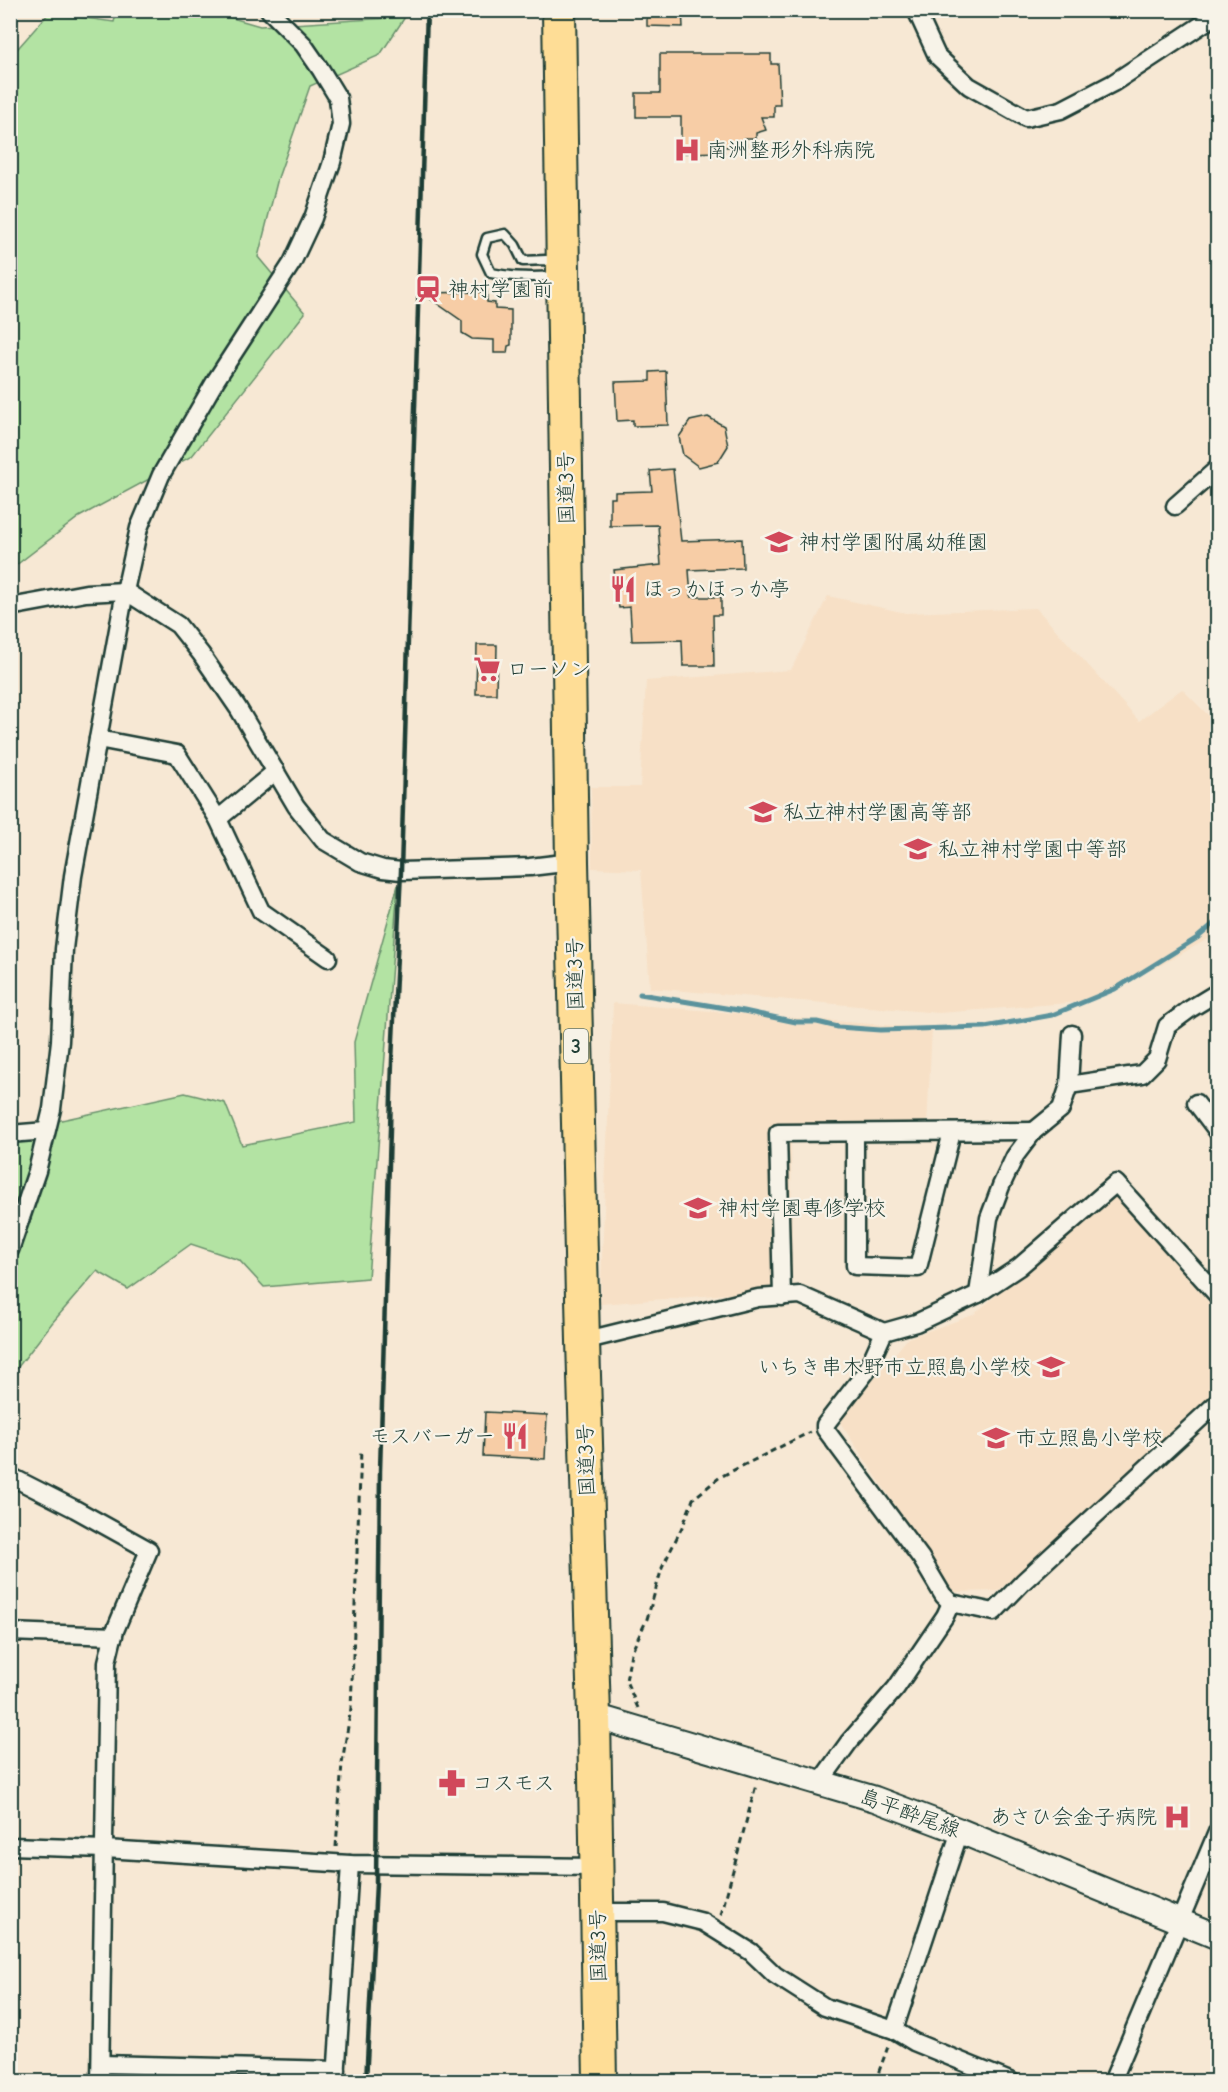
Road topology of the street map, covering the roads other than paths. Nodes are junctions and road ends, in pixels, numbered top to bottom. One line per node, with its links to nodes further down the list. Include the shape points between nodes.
1 (269, 10): 8 (street, via 303,44 338,98 341,124 332,162 292,263 160,475 140,528)
2 (559, 10): 5 (highway, 国道3号 / 3)
3 (916, 10): 4 (street, via 937,56 969,86 1026,118 1060,110 1113,83)
4 (1218, 14)
5 (563, 275): 5 (lane, via 535,278 491,273 482,254 487,238 505,234 523,261 546,260); 13 (highway, 国道3号 / 3)
6 (1218, 468): 7 (street)
7 (1175, 506)
8 (125, 591): 9 (street, via 86,593); 10 (street); 11 (street, via 178,625 238,708)
9 (10, 607)
10 (98, 739): 12 (street, via 177,754); 19 (street, via 73,876 64,949 60,1041)
11 (276, 771): 12 (street); 13 (street, via 323,840 360,862 401,871)
12 (218, 819): 14 (street, via 261,911)
13 (572, 862): 30 (highway, 国道3号 / 3)
14 (328, 958)
15 (1218, 992): 17 (street, via 1167,1026 1157,1059 1142,1074)
16 (1072, 1034): 17 (street)
17 (1069, 1085): 20 (street, via 1061,1109)
18 (1196, 1103): 23 (street)
19 (46, 1131): 24 (street); 25 (street)
20 (1034, 1131): 22 (street); 27 (street, via 1015,1156 989,1218)
21 (855, 1132): 22 (street); 22 (street, via 855,1266 918,1268); 28 (street, via 778,1133)
22 (952, 1132)
23 (1218, 1132)
24 (10, 1134)
25 (10, 1250)
26 (1216, 1290): 27 (street, via 1116,1183 1019,1267)
27 (978, 1294): 29 (street, via 916,1323)
28 (782, 1297): 29 (street, via 800,1295); 30 (street, via 758,1298)
29 (884, 1332): 33 (street, via 866,1372 825,1429)
30 (582, 1341): 36 (highway, 国道3号 / 3)
31 (1218, 1402): 33 (street, via 994,1612)
32 (10, 1476): 35 (street, via 149,1550)
33 (951, 1604): 37 (street, via 896,1688)
34 (10, 1632): 35 (street)
35 (114, 1636): 41 (street, via 107,1662)
36 (594, 1716): 37 (main road, 島平酔尾線); 43 (highway, 国道3号 / 3)
37 (820, 1782): 39 (main road, 島平酔尾線)
38 (1218, 1830): 45 (street)
39 (960, 1831): 45 (main road, 島平酔尾線); 47 (street)
40 (10, 1846): 41 (street)
41 (105, 1849): 42 (street); 48 (street)
42 (343, 1864): 43 (street); 49 (street)
43 (596, 1867): 44 (highway, 国道3号 / 3)
44 (597, 1912): 47 (street, via 663,1912 702,1923 751,1952 775,1975 825,2007); 51 (highway, 国道3号 / 3)
45 (1179, 1921): 46 (main road, 島平酔尾線); 53 (street)
46 (1218, 1937)
47 (894, 2030): 52 (street)
48 (101, 2064): 49 (street); 50 (street)
49 (337, 2076)
50 (100, 2082)
51 (600, 2082)
52 (1012, 2082)
53 (1112, 2082)

